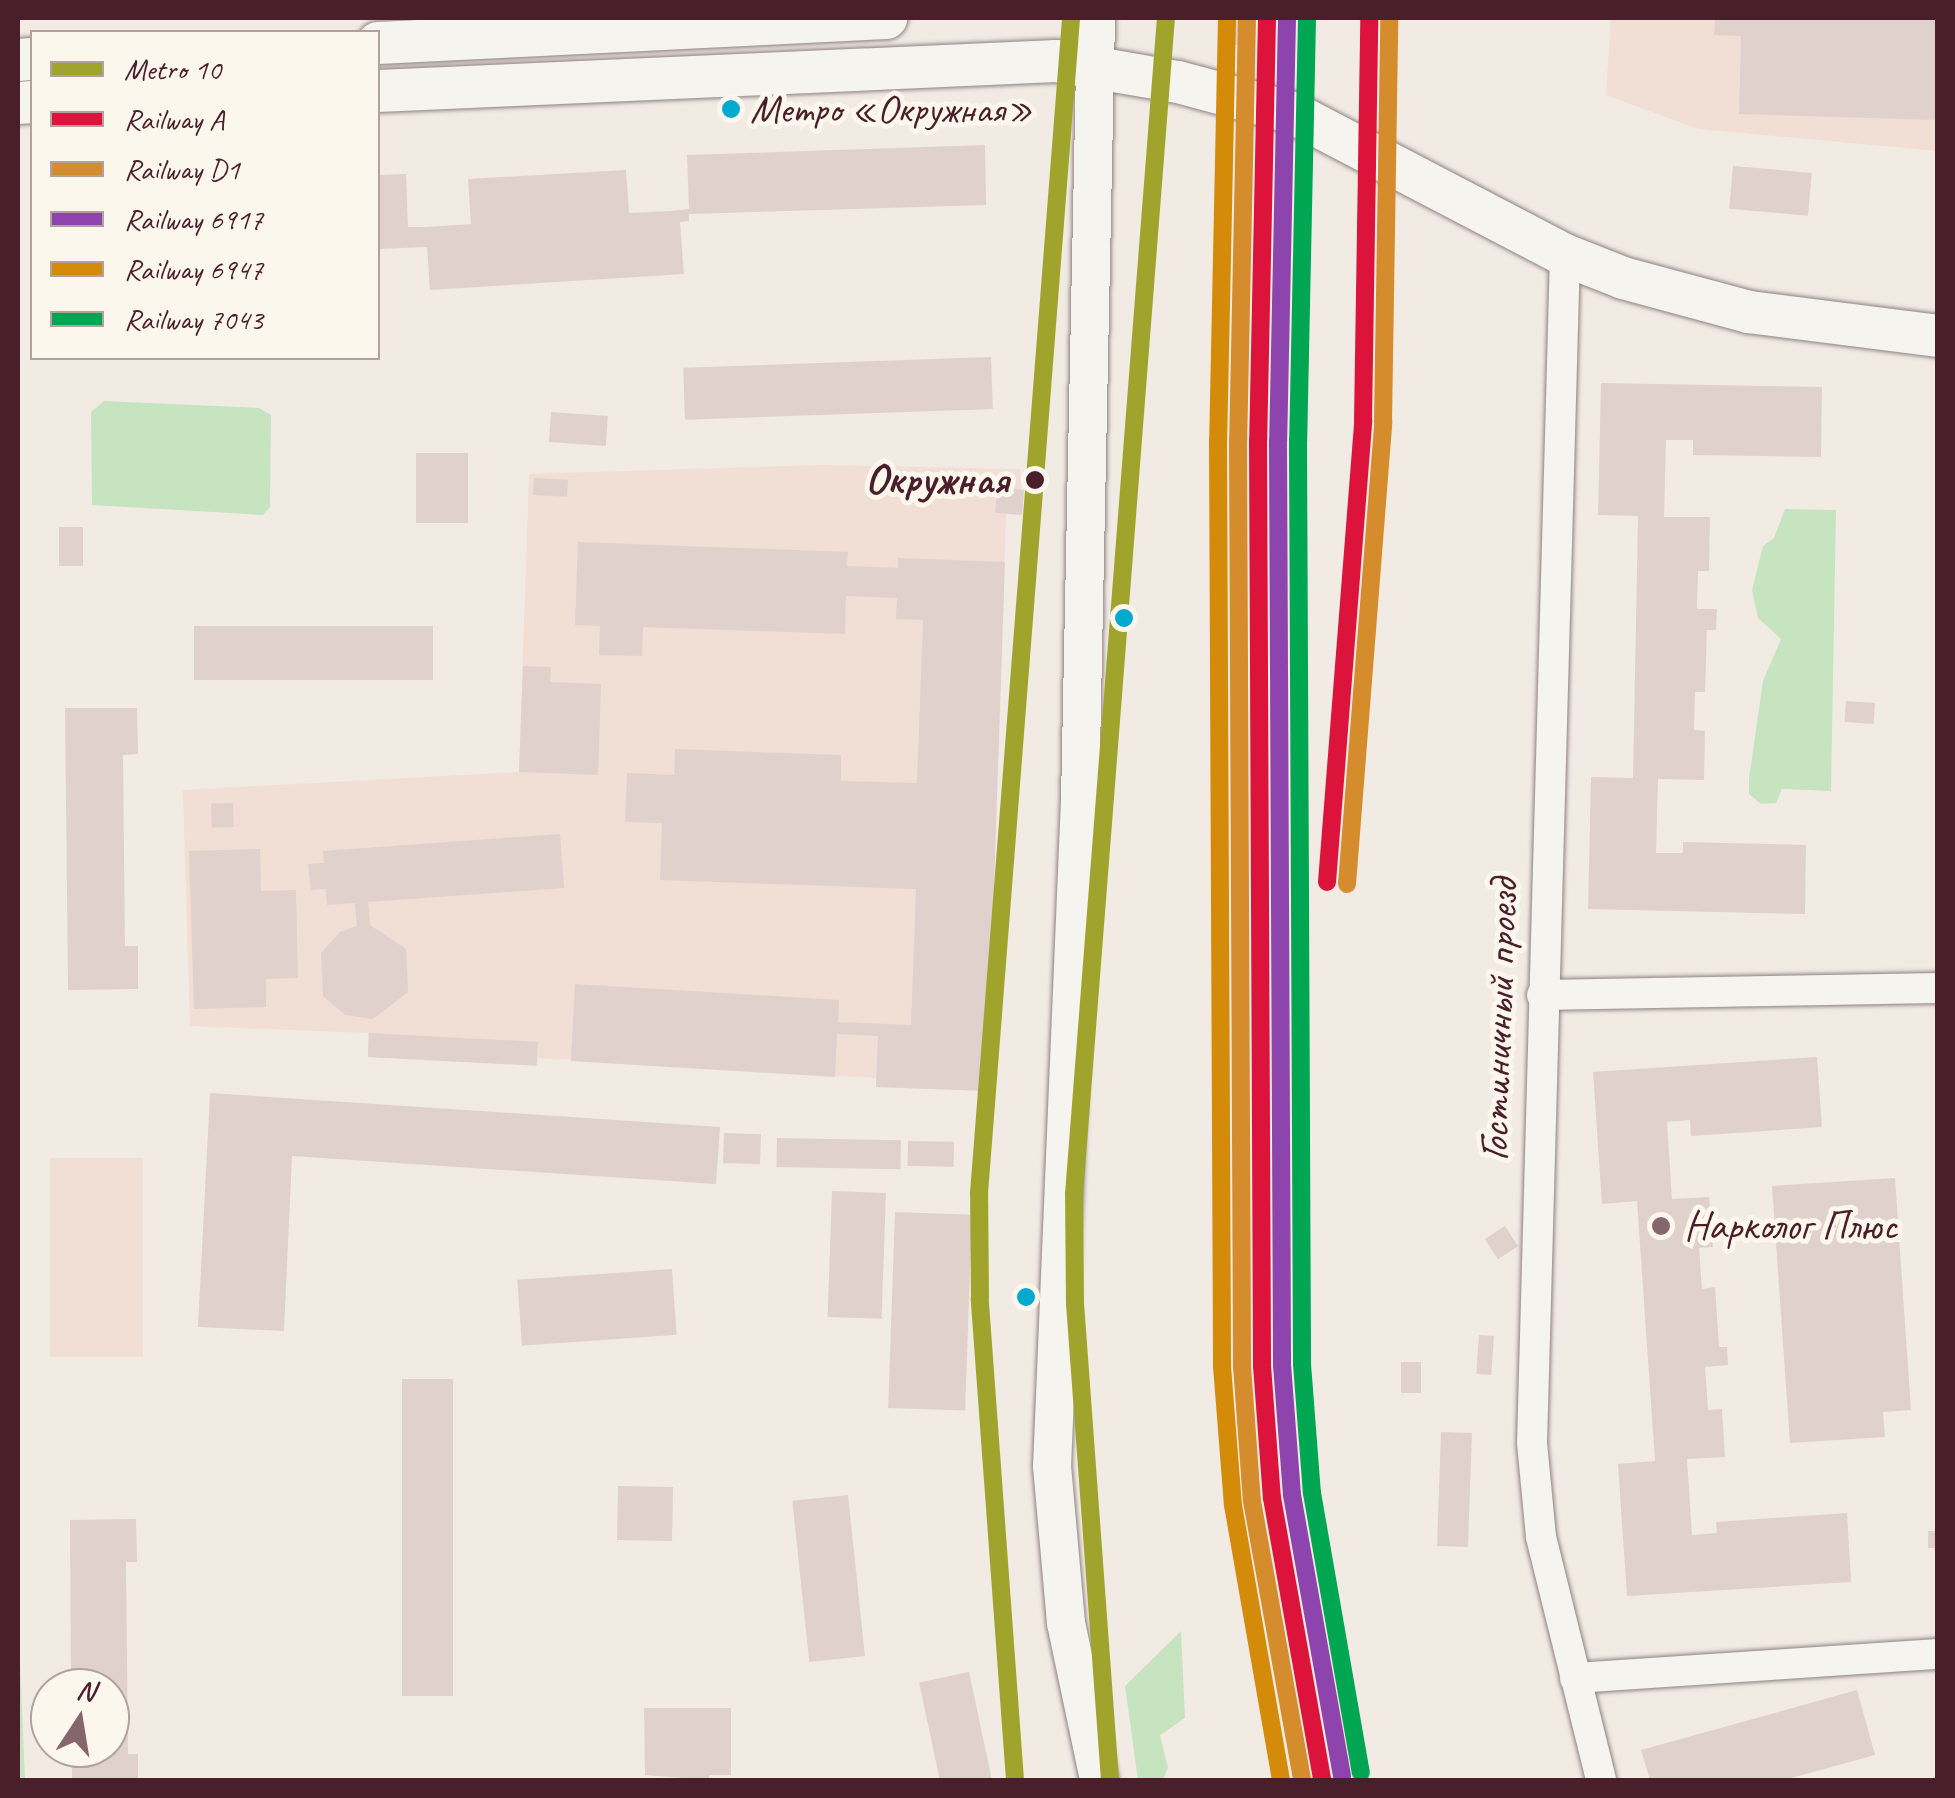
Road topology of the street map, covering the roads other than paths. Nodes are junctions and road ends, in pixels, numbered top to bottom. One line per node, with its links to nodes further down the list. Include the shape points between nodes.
1 (886, 18): 3 (main road)
2 (1096, 18): 4 (street)
3 (380, 43)
4 (1095, 67): 5 (main road, via 1023,59); 6 (main road, via 1293,113); 12 (street, via 1080,800 1052,1466 1066,1624)
5 (380, 91)
6 (1565, 254): 7 (main road, via 1749,312); 9 (street, Гостиничный проезд)
7 (1938, 336)
8 (1938, 988): 9 (street)
9 (1542, 995): 11 (street, Гостиничный проезд, via 1532,1443 1541,1537)
10 (1938, 1654): 11 (street)
11 (1575, 1678): 13 (street, Гостиничный проезд)
12 (1099, 1780)
13 (1601, 1780)

